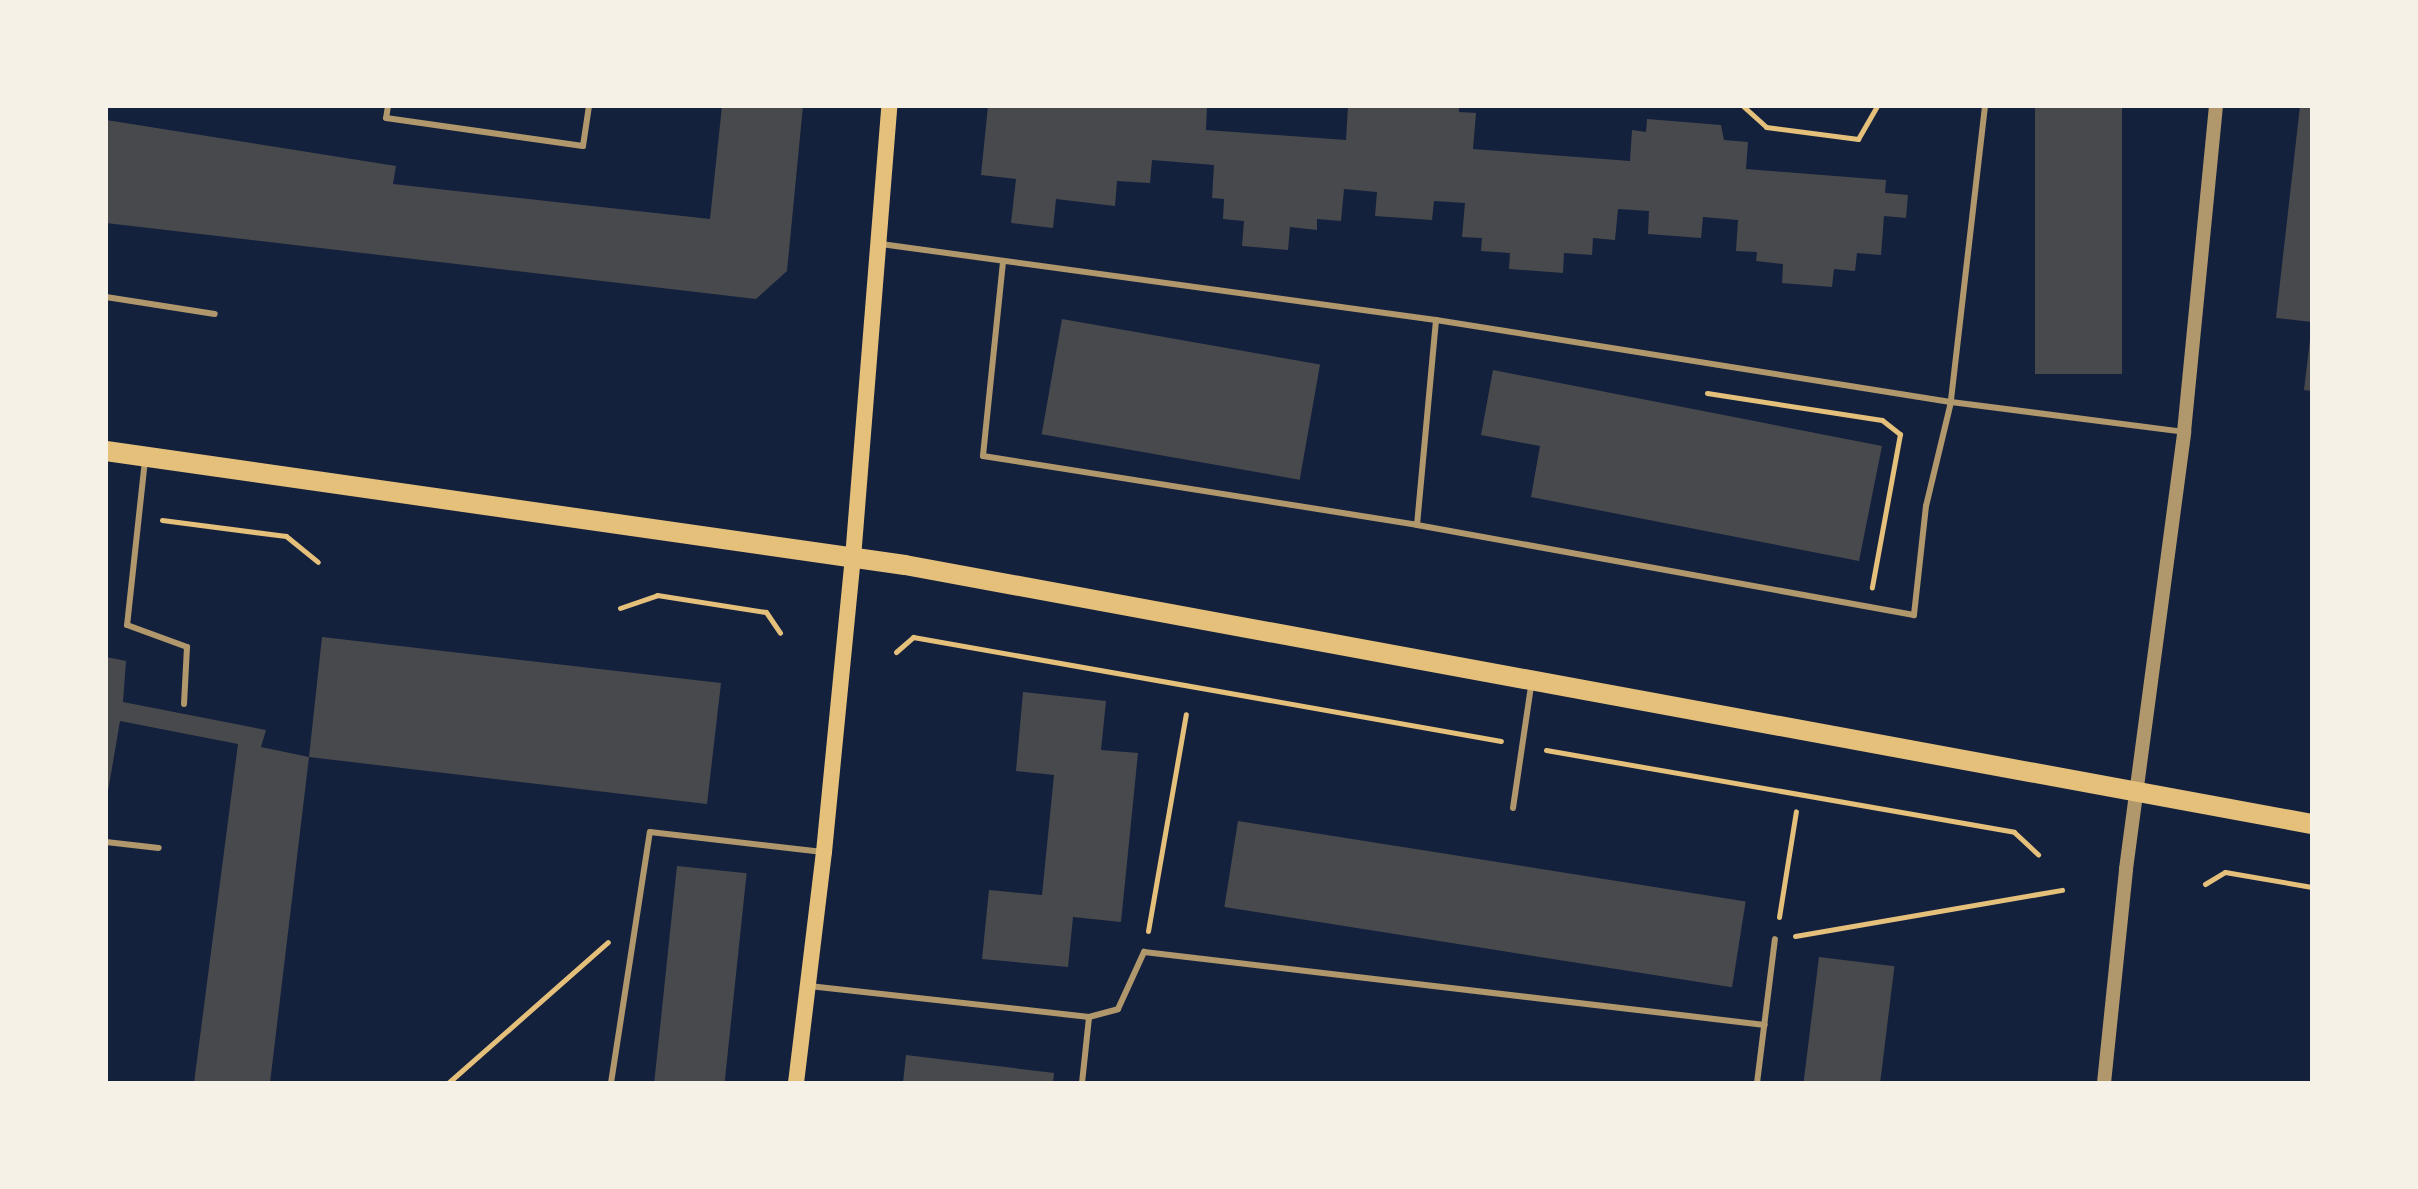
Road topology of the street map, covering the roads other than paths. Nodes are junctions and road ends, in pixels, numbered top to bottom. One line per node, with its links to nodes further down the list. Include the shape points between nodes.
1 (388, 106): 2 (lane, via 386,118 583,146)
2 (589, 106)
3 (889, 106): 6 (main road)
4 (1985, 106): 11 (lane)
5 (2216, 106): 12 (street)
6 (876, 243): 7 (lane); 16 (main road)
7 (1003, 262): 10 (lane); 15 (lane, via 983,456)
8 (106, 297): 9 (lane)
9 (215, 314)
10 (1436, 320): 11 (lane); 15 (lane)
11 (1951, 402): 12 (lane); 15 (lane, via 1926,506 1914,615)
12 (2184, 432): 19 (street)
13 (106, 451): 14 (main road)
14 (145, 456): 16 (main road); 18 (lane, via 127,625 187,647)
15 (1417, 525)
16 (853, 558): 17 (main road); 24 (main road)
17 (1532, 682): 19 (main road); 20 (lane)
18 (184, 704)
19 (2136, 794): 21 (main road); 33 (street)
20 (1513, 808)
21 (2312, 824)
22 (106, 842): 23 (lane)
23 (159, 848)
24 (824, 852): 26 (main road); 29 (lane, via 650,832)
25 (1775, 939): 28 (lane)
26 (809, 986): 27 (lane); 30 (main road)
27 (1089, 1017): 28 (lane, via 1118,1009 1144,952); 31 (lane)
28 (1765, 1025): 32 (lane)
29 (611, 1083)
30 (796, 1083)
31 (1082, 1083)
32 (1757, 1083)
33 (2104, 1083)

